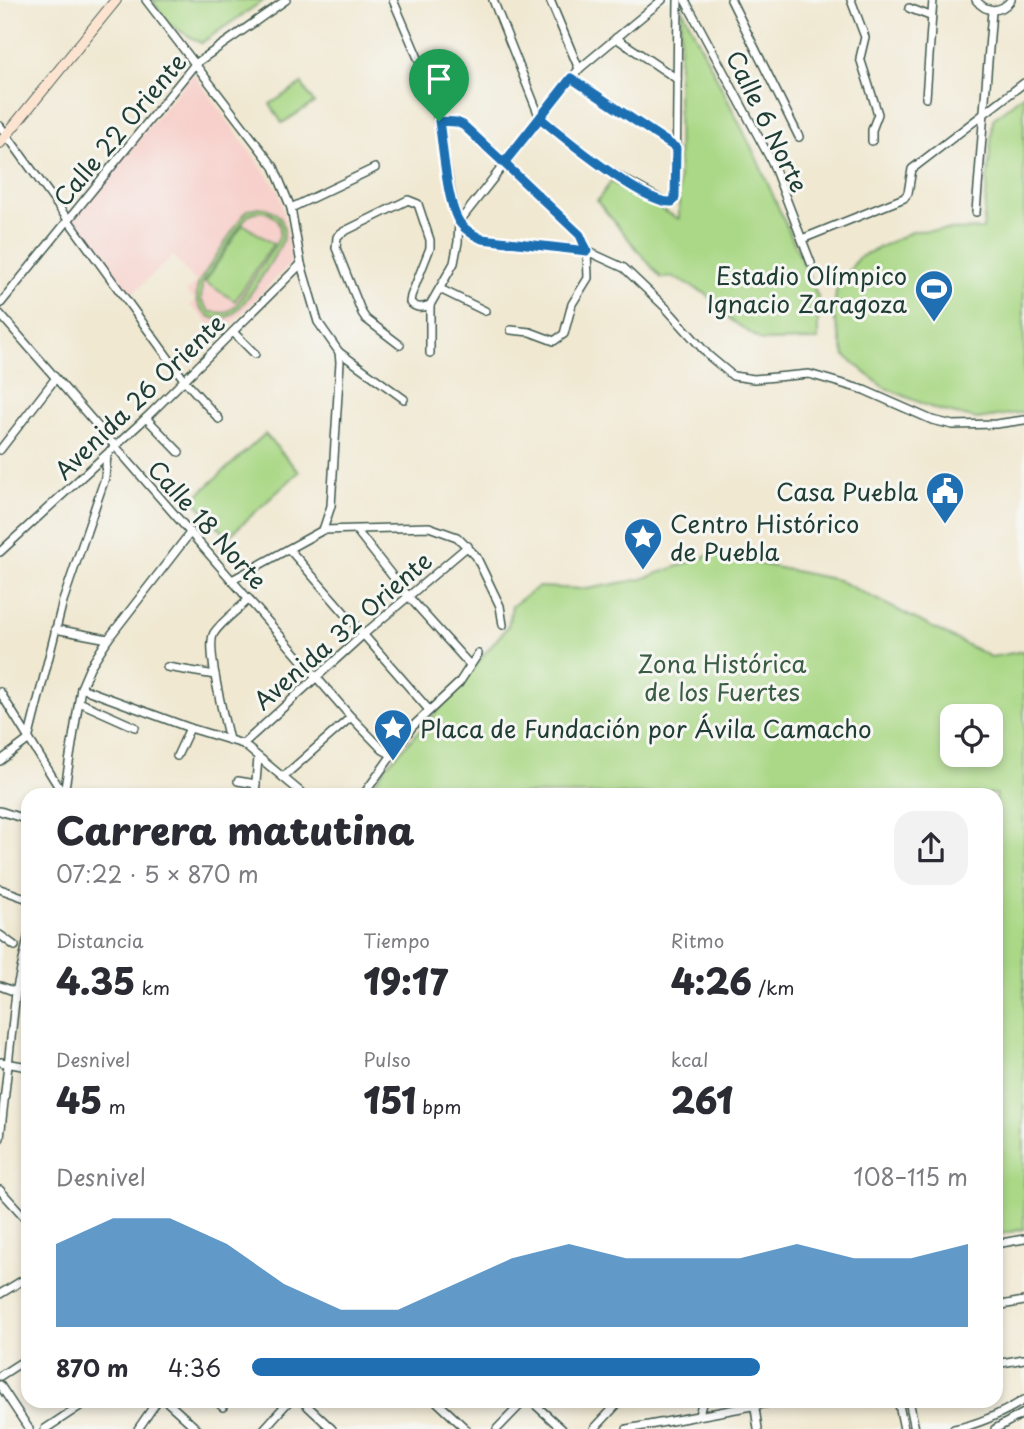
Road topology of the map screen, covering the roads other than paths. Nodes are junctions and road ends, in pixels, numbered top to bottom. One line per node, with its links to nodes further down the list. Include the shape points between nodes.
1 (116, 0): 28 (street)
2 (146, 0): 19 (street)
3 (286, 0): 19 (street, Calle 22 Oriente)
4 (393, 0): 27 (street, via 429,81)
5 (493, 0): 26 (street)
6 (551, 0): 20 (street)
7 (662, 0): 18 (street)
8 (678, 0): 22 (street)
9 (685, 0): 38 (street, Calle 6 Norte, via 772,162)
10 (731, 0): 29 (street)
11 (851, 0): 30 (street, via 865,37 860,58 878,114)
12 (933, 0): 17 (street)
13 (976, 0): 16 (street)
14 (1011, 0): 16 (street)
15 (909, 8): 17 (street)
16 (992, 11): 25 (street)
17 (930, 16): 24 (street)
18 (616, 38): 20 (street); 22 (street)
19 (195, 64): 34 (street, via 274,167); 36 (street, Calle 22 Oriente)
20 (579, 69): 21 (street)
21 (571, 78): 26 (street); 31 (street)
22 (677, 79): 31 (street)
23 (1024, 83): 25 (street)
24 (926, 98)
25 (984, 113): 35 (street); 38 (street, via 912,169 904,198)
26 (540, 118): 31 (street, via 605,169 661,201 672,202 676,191); 32 (street)
27 (439, 121): 32 (street, via 463,125); 37 (street)
28 (2, 135): 36 (street)
29 (799, 137)
30 (872, 141)
31 (676, 148)
32 (504, 163): 37 (street); 39 (street, via 580,235)
33 (375, 169): 34 (street)
34 (291, 208): 41 (street)
35 (976, 212)
36 (68, 220): 43 (street, Calle 22 Oriente); 54 (street)
37 (458, 222): 39 (street, via 482,239); 42 (street, via 457,254)
38 (802, 239): 40 (street, Calle 6 Norte)
39 (587, 251): 47 (street, via 588,278 572,304 560,339); 58 (street, via 613,261 635,277 733,376 754,379 809,374 953,425)
40 (811, 263)
41 (301, 264): 48 (street, Avenida 26 Oriente); 50 (street, via 318,322)
42 (440, 289): 44 (street); 45 (street)
43 (0, 304)
44 (430, 305): 49 (street, via 422,308 410,302 430,248 418,204 408,200 337,237 336,248 362,313); 52 (street)
45 (485, 311)
46 (2, 320): 53 (street, Calle 18 Norte)
47 (511, 330)
48 (233, 332): 51 (street); 54 (street, Avenida 26 Oriente)
49 (400, 345)
50 (339, 352): 55 (street); 63 (street, via 331,506)
51 (255, 354)
52 (430, 354)
53 (55, 379): 59 (street, Calle 18 Norte); 60 (street)
54 (185, 381): 56 (street, Avenida 26 Oriente); 57 (street)
55 (404, 399)
56 (146, 418): 59 (street, Avenida 26 Oriente); 61 (street)
57 (219, 419)
58 (1024, 420)
59 (114, 448): 62 (street, Avenida 26 Oriente); 65 (street, Calle 18 Norte)
60 (0, 450)
61 (179, 452)
62 (107, 455): 68 (street, Avenida 26 Oriente); 73 (street, via 105,478)
63 (323, 530): 64 (street); 67 (street)
64 (357, 531): 66 (street, via 429,527); 70 (street)
65 (190, 533): 69 (street, Calle 18 Norte); 75 (street)
66 (468, 546): 70 (street, Avenida 32 Oriente); 72 (street, via 500,606)
67 (289, 549): 69 (street); 74 (street)
68 (0, 552)
69 (232, 580): 71 (street, Calle 18 Norte)
70 (408, 596): 74 (street, Avenida 32 Oriente); 77 (street)
71 (249, 600): 79 (street, via 212,636); 80 (street, Calle 18 Norte)
72 (503, 625)
73 (55, 629): 75 (street); 88 (street)
74 (364, 634): 80 (street, Avenida 32 Oriente); 84 (street)
75 (108, 639): 81 (street)
76 (478, 654): 77 (street)
77 (470, 665): 84 (street, via 459,683)
78 (167, 667): 79 (street)
79 (215, 675): 89 (street)
80 (316, 677): 85 (street, Calle 18 Norte); 90 (street, Avenida 32 Oriente)
81 (81, 688): 83 (street); 87 (street)
82 (0, 692): 88 (street)
83 (79, 702): 86 (street); 99 (street)
84 (429, 710): 91 (street)
85 (351, 717): 91 (street, Calle 18 Norte); 95 (street)
86 (135, 727)
87 (190, 728): 89 (street); 92 (street)
88 (28, 740): 94 (street); 98 (street)
89 (229, 740): 90 (street)
90 (243, 744): 93 (street)
91 (391, 755): 102 (street)
92 (177, 756)
93 (258, 758): 95 (street); 97 (street)
94 (0, 761)
95 (283, 777): 101 (street)
96 (238, 781): 97 (street)
97 (256, 784): 100 (street)
98 (59, 788)
99 (64, 788)
100 (256, 788)
101 (296, 788)
102 (368, 788)
103 (0, 811): 104 (street)
104 (21, 818)
105 (0, 890): 106 (street)
106 (21, 898)
107 (0, 935): 108 (street)
108 (15, 946)
109 (21, 974): 111 (street)
110 (0, 986): 111 (street)
111 (16, 992): 112 (street)
112 (3, 1063): 113 (street); 114 (street)
113 (21, 1066)
114 (0, 1138)
115 (0, 1191): 116 (street)
116 (21, 1214)
117 (1024, 1239): 118 (street)
118 (1003, 1243)
119 (21, 1282): 120 (street)
120 (0, 1294)
121 (1024, 1301): 122 (street)
122 (1003, 1305)
123 (1024, 1359): 125 (street)
124 (21, 1362): 126 (street)
125 (1003, 1363)
126 (0, 1376)
127 (0, 1385): 147 (street)
128 (1024, 1401): 145 (street)
129 (77, 1408): 148 (street)
130 (151, 1408): 149 (street)
131 (174, 1408): 150 (street)
132 (283, 1408): 151 (street)
133 (310, 1408): 152 (street)
134 (444, 1408): 153 (street)
135 (519, 1408): 154 (street)
136 (537, 1408): 155 (street)
137 (614, 1408): 156 (street)
138 (701, 1408): 144 (street)
139 (729, 1408): 144 (street)
140 (755, 1408): 158 (street)
141 (900, 1408): 159 (street)
142 (911, 1408): 160 (street)
143 (1024, 1413): 146 (street)
144 (699, 1415): 157 (street)
145 (975, 1427): 161 (street)
146 (1000, 1428)
147 (29, 1429)
148 (45, 1429)
149 (138, 1429)
150 (197, 1429)
151 (264, 1429)
152 (332, 1429)
153 (466, 1429)
154 (497, 1429)
155 (562, 1429)
156 (595, 1429)
157 (627, 1429)
158 (758, 1429)
159 (906, 1429): 160 (street)
160 (915, 1429)
161 (954, 1429)

